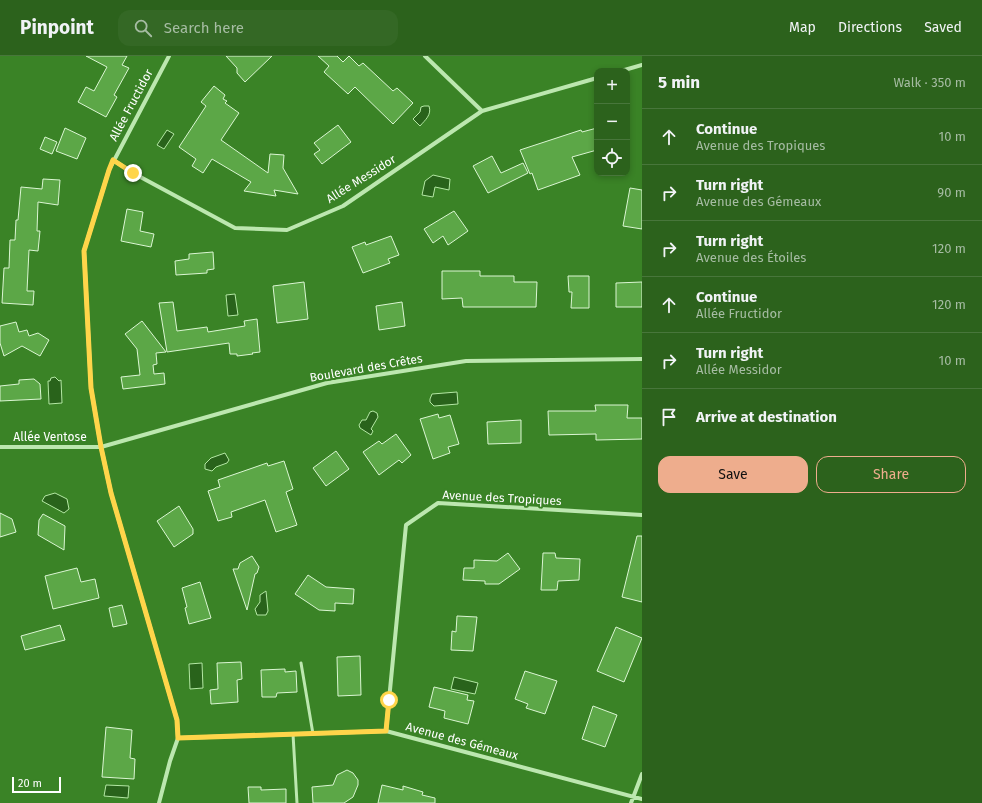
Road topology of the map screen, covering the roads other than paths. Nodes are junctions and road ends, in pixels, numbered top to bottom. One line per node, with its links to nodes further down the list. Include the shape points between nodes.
1 (169, 56): 7 (street, Allée Fructidor)
2 (425, 56): 6 (street)
3 (642, 65): 4 (street)
4 (630, 68)
5 (594, 79): 6 (street, Allée Messidor)
6 (482, 111): 7 (street, Allée Messidor, via 343,206 287,230 235,228)
7 (113, 160): 10 (street, Allée Fructidor, via 84,251 91,388)
8 (642, 359): 10 (street, Boulevard des Crêtes, via 466,360 327,383)
9 (0, 447): 10 (street, Allée Ventose)
10 (101, 447): 16 (street, Allée Fructidor, via 111,493 177,720)
11 (642, 515): 13 (street, Avenue des Tropiques, via 438,503 406,525)
12 (301, 663): 15 (lane)
13 (386, 731): 15 (street, Avenue des Gémeaux); 18 (street, Avenue des Gémeaux)
14 (293, 734): 15 (street, Avenue des Gémeaux); 16 (street, Avenue des Gémeaux); 21 (lane)
15 (313, 734)
16 (178, 738): 20 (street)
17 (642, 774): 18 (street)
18 (633, 796): 19 (street, Avenue des Gémeaux); 22 (street)
19 (642, 799)
20 (159, 803)
21 (297, 803)
22 (631, 803)

